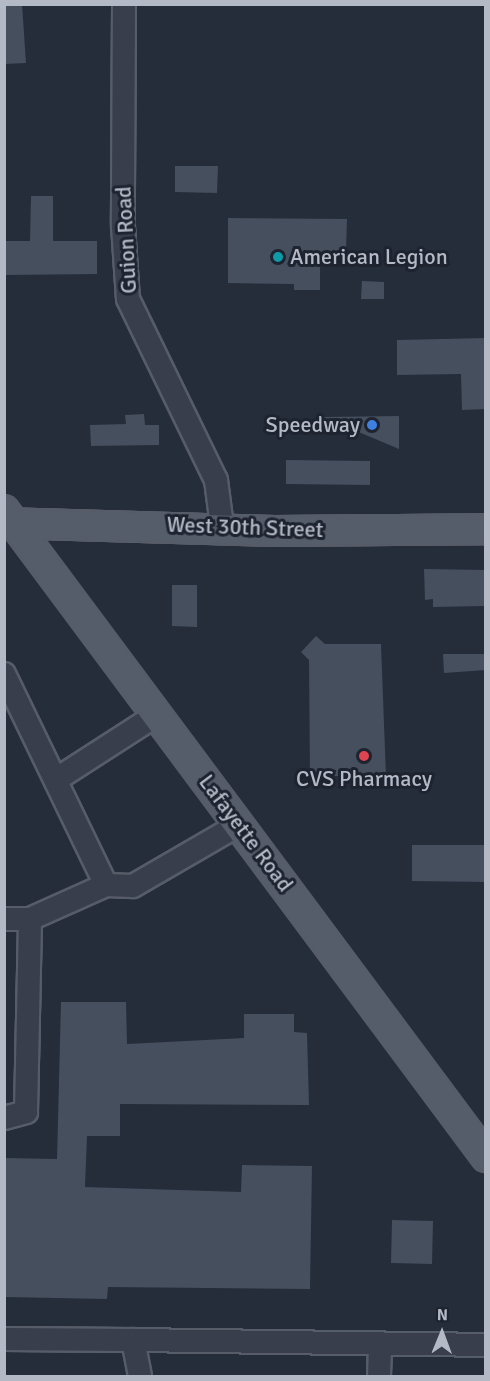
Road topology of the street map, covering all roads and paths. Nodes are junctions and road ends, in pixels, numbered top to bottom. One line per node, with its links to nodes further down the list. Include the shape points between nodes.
1 (124, 4): 3 (street, Guion Road, via 123,226 128,299 216,480)
2 (8, 519): 3 (main road, West 30th Street); 6 (main road, Lafayette Road)
3 (222, 526): 4 (main road, West 30th Street, via 275,531)
4 (486, 529)
5 (4, 674): 7 (street)
6 (158, 714): 7 (street); 8 (main road, Lafayette Road)
7 (57, 779): 9 (street)
8 (240, 824): 9 (street, via 133,886); 13 (main road, Lafayette Road)
9 (106, 885): 11 (street)
10 (4, 919): 11 (street)
11 (30, 919): 12 (street, via 26,1112)
12 (4, 1118)
13 (486, 1157)
14 (4, 1339): 15 (street)
15 (133, 1340): 16 (street); 18 (street)
16 (380, 1343): 17 (street); 19 (street)
17 (486, 1345)
18 (140, 1377)
19 (379, 1377)

